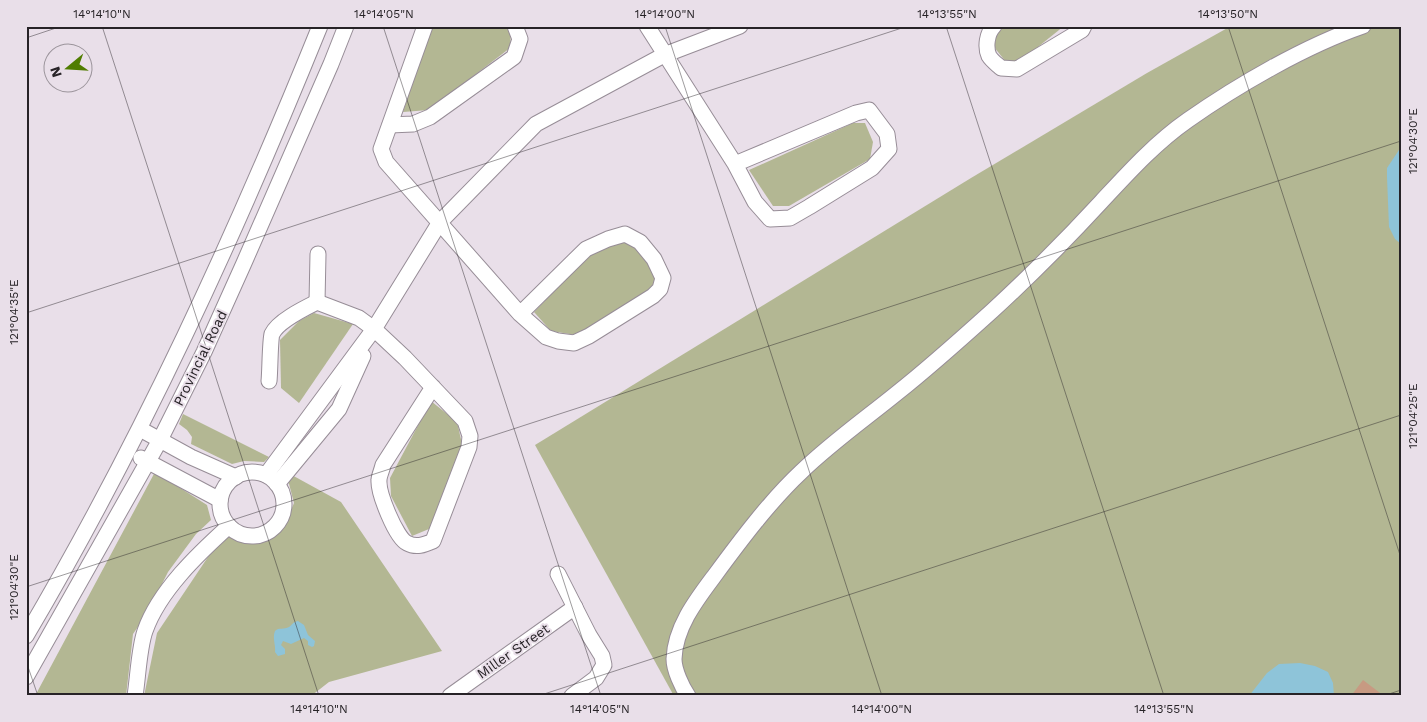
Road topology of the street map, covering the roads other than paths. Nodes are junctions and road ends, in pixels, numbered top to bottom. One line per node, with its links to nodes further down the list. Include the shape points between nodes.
1 (346, 26): 10 (street, Provincial Road)
2 (425, 26): 12 (street)
3 (515, 26): 12 (street, via 520,39 514,57 430,117 413,124)
4 (647, 26): 11 (street)
5 (740, 26): 11 (street)
6 (994, 26): 7 (street, via 987,43 989,56 1001,68 1016,69)
7 (1084, 26)
8 (1363, 26): 36 (street, via 1267,71 1187,121 1163,140 993,310 936,362 800,473 731,553 693,605 678,637 674,661)
9 (319, 29): 10 (street); 21 (street, Provincial Road, via 224,252)
10 (340, 42): 22 (street, Provincial Road, via 204,352)
11 (664, 55): 13 (street); 14 (street, via 536,124)
12 (390, 125): 14 (street, via 381,149 386,162)
13 (735, 164): 13 (street, via 755,202 770,219 790,218 872,168 889,150 886,134 869,110)
14 (440, 222): 17 (street); 18 (street)
15 (318, 254): 16 (street)
16 (317, 302): 18 (street, via 358,318); 19 (street, via 290,317 272,334)
17 (520, 314): 17 (street, via 546,337 574,343 653,296 660,289 663,278 654,259 640,242 625,234 586,249)
18 (374, 329): 20 (street); 26 (street)
19 (269, 382)
20 (433, 387): 20 (street, via 464,421 470,436 469,448 433,541 422,546 401,540 381,496 378,480 383,465)
21 (140, 429): 22 (street); 23 (street, Provincial Road)
22 (160, 440): 24 (street, Provincial Road); 25 (street)
23 (129, 451): 24 (street); 31 (street, Provincial Road)
24 (148, 462): 27 (street); 32 (street, Provincial Road)
25 (236, 476): 26 (street, via 256,472); 27 (street, via 228,483)
26 (271, 480): 28 (street, via 282,493 284,503 274,528 258,536 248,536)
27 (220, 500): 28 (street, via 220,510)
28 (229, 526): 33 (street, via 178,577 153,613 144,632)
29 (558, 574): 30 (street)
30 (575, 607): 34 (street, Miller Street); 35 (street, via 604,665 596,678)
31 (26, 636)
32 (26, 677)
33 (135, 696)
34 (450, 696)
35 (572, 696)
36 (688, 696)

